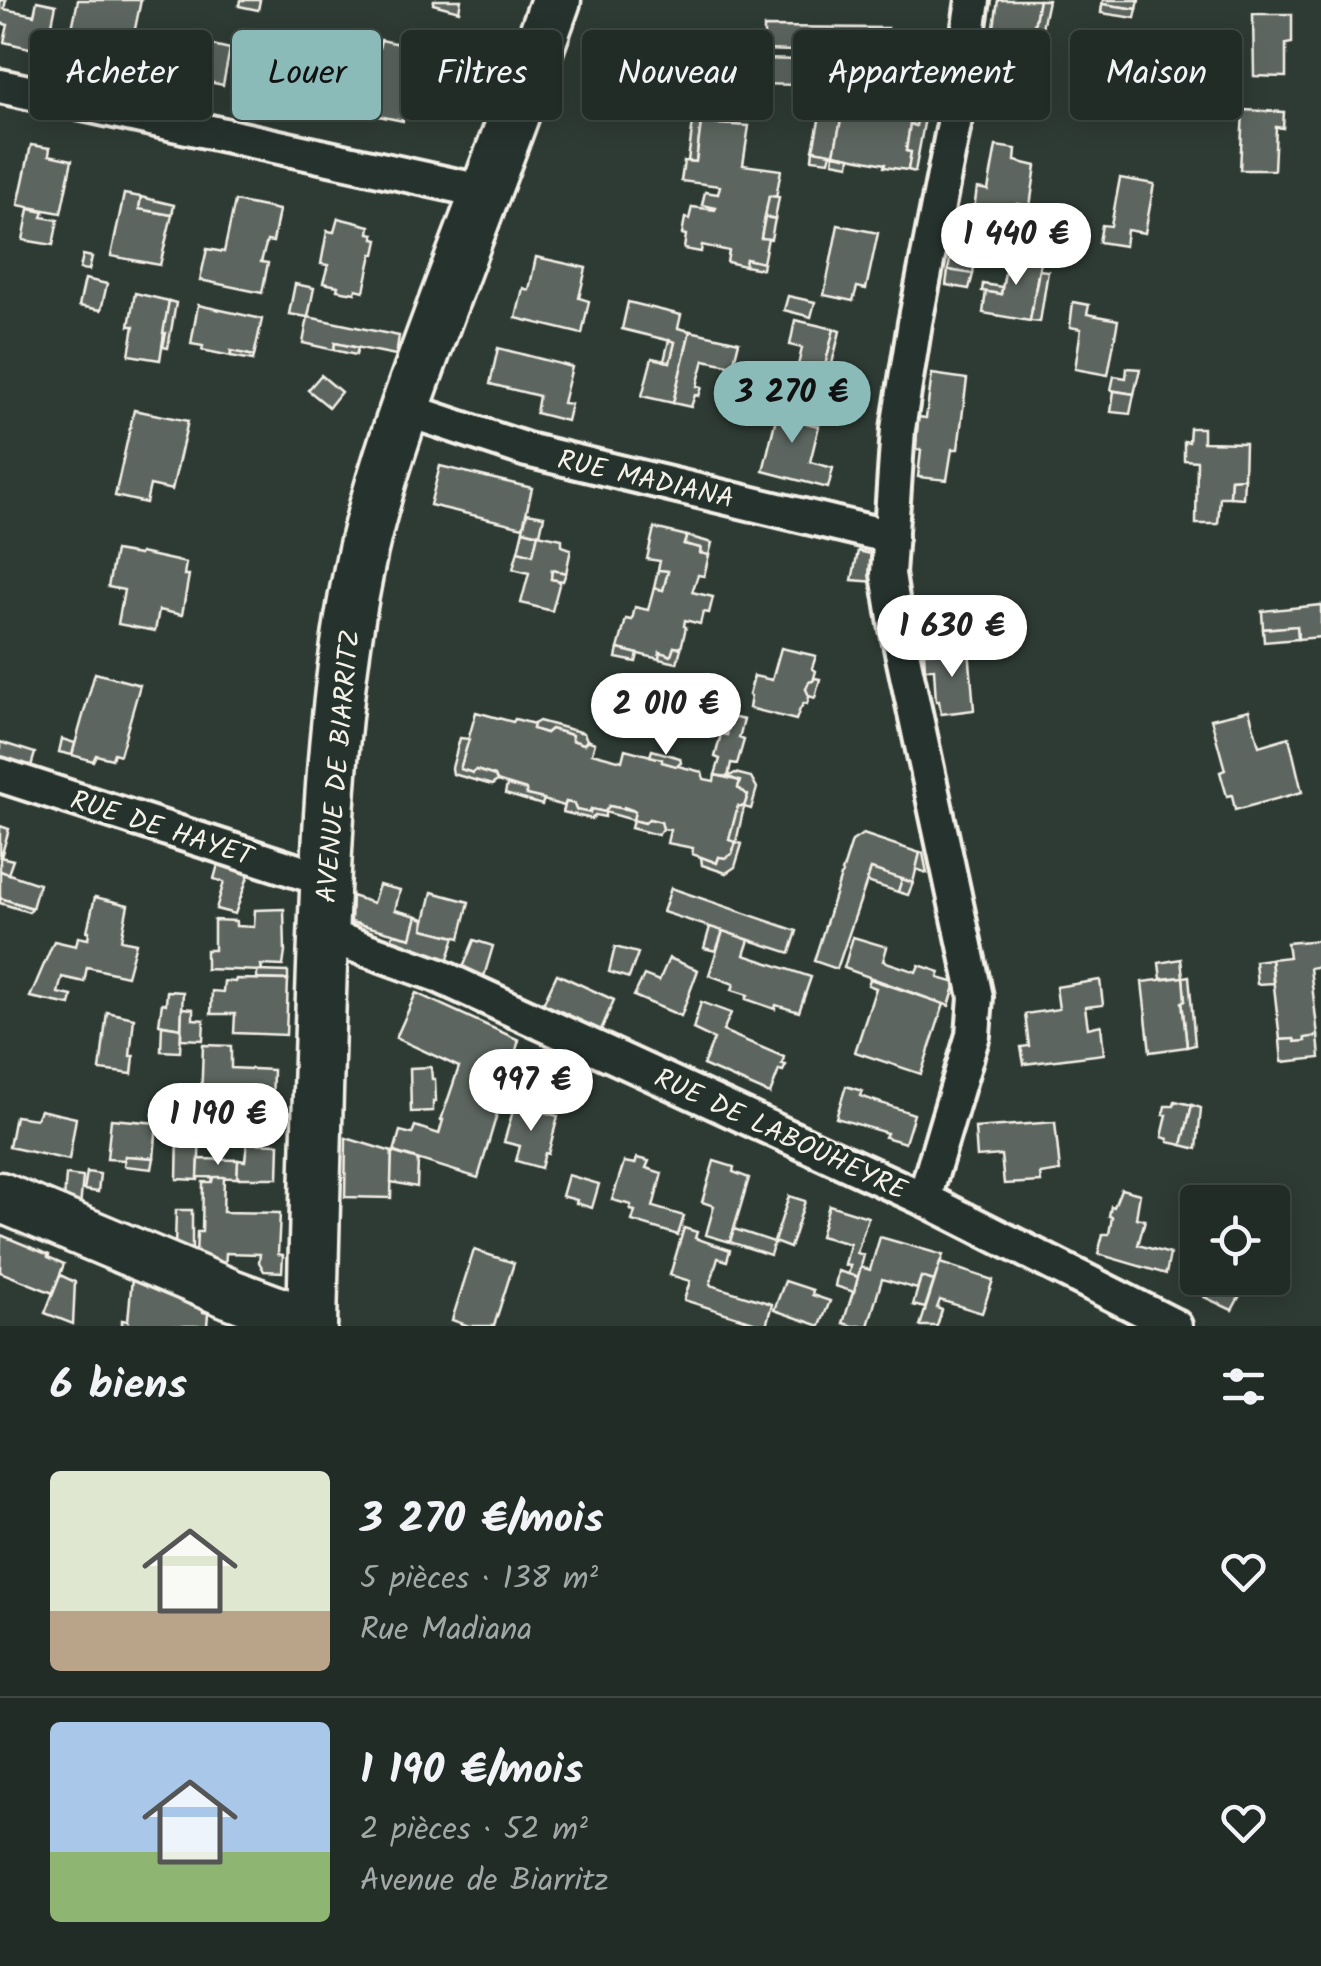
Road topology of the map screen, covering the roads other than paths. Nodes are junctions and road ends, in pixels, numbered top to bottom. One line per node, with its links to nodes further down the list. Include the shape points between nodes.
1 (556, 0): 4 (main road, AVENUE DE BIARRITZ)
2 (973, 0): 6 (street, via 898,430)
3 (0, 86): 4 (street)
4 (485, 192): 5 (main road, AVENUE DE BIARRITZ)
5 (404, 410): 6 (street, RUE MADIANA, via 527,450); 8 (main road, AVENUE DE BIARRITZ, via 378,489 348,623)
6 (891, 537): 11 (street, via 888,574 896,624 976,997 973,1035)
7 (0, 775): 8 (street, RUE DE HAYET)
8 (324, 880): 9 (main road, AVENUE DE BIARRITZ)
9 (323, 934): 11 (street, RUE DE LABOUHEYRE, via 437,975); 12 (main road, AVENUE DE BIARRITZ)
10 (0, 1198): 12 (main road)
11 (924, 1199): 13 (street, RUE DE LABOUHEYRE)
12 (312, 1325)
13 (1175, 1326)

